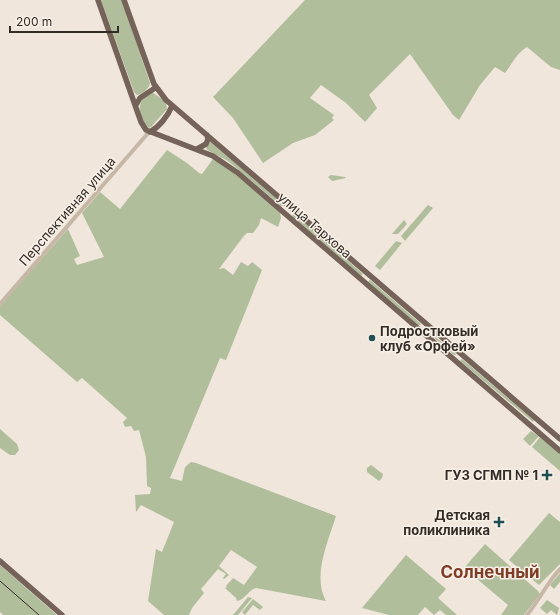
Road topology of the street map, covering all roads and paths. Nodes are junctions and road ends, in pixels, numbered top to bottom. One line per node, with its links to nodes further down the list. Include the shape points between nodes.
1 (98, 0): 4 (main road)
2 (124, 0): 3 (main road, улица Тархова)
3 (156, 88): 4 (main road, via 140,98); 5 (main road, улица Тархова)
4 (136, 105): 6 (main road, via 144,127)
5 (172, 106): 6 (main road, via 155,129); 7 (main road, улица Тархова)
6 (149, 132): 8 (main road, улица Тархова, via 161,134); 13 (street, Перспективная улица)
7 (207, 135): 8 (main road, via 206,144); 9 (main road, улица Тархова)
8 (197, 149): 10 (main road, улица Тархова, via 232,168)
9 (289, 206): 10 (main road); 11 (main road, улица Тархова)
10 (285, 213): 12 (main road, улица Тархова)
11 (369, 275): 12 (main road); 14 (main road, улица Тархова)
12 (364, 282): 15 (main road, улица Тархова)
13 (0, 304)
14 (538, 420): 15 (main road); 16 (main road, улица Тархова)
15 (532, 427): 18 (main road, улица Тархова)
16 (554, 434): 17 (main road, улица Тархова); 18 (main road)
17 (560, 439)
18 (548, 441): 19 (main road, улица Тархова)
19 (560, 451)
20 (0, 561): 22 (main road)
21 (560, 568): 23 (street, via 547,583 539,601)
22 (62, 615)
23 (527, 615)

